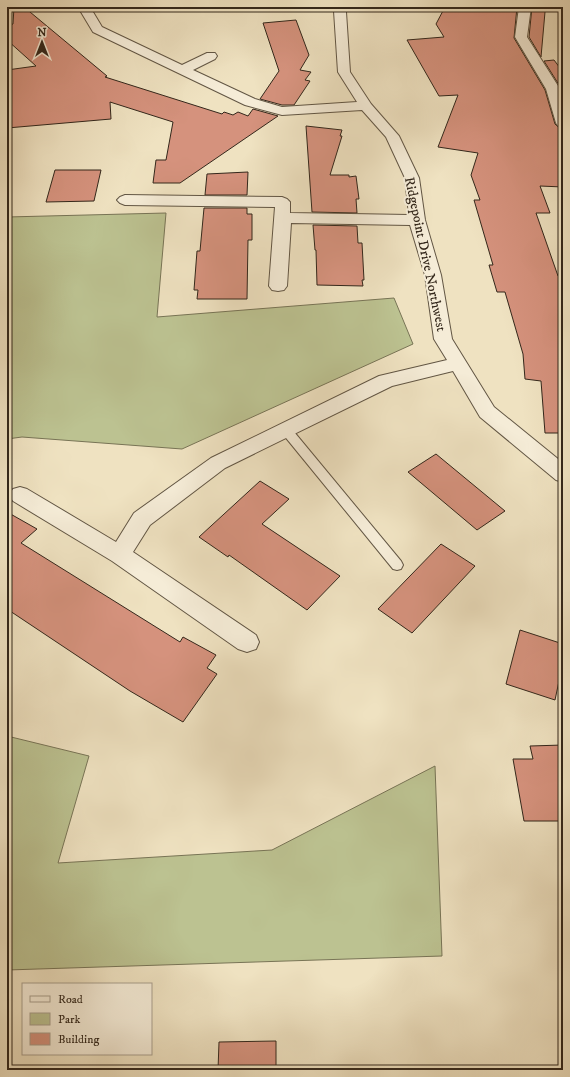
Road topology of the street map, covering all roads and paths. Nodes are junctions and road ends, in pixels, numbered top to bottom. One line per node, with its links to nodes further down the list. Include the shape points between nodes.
1 (84, 7): 5 (street, via 97,28)
2 (344, 7): 6 (street, Ridgepoint Drive Northwest, via 340,11 344,72)
3 (525, 7): 7 (street, via 521,37 553,89)
4 (211, 56): 5 (street)
5 (182, 70): 6 (street, via 250,102 282,110)
6 (366, 106): 10 (street, Ridgepoint Drive Northwest, via 392,136 412,178)
7 (563, 123)
8 (125, 200): 9 (street, via 282,202)
9 (282, 218): 10 (street); 11 (street)
10 (416, 220): 12 (street, Ridgepoint Drive Northwest, via 433,275 443,339)
11 (278, 286)
12 (458, 364): 13 (street, via 386,381); 14 (street, Ridgepoint Drive Northwest, via 487,412)
13 (286, 430): 16 (street, via 218,463 142,519); 17 (lane)
14 (563, 474)
15 (20, 495): 16 (street)
16 (120, 555): 18 (street)
17 (397, 565)
18 (247, 642)

